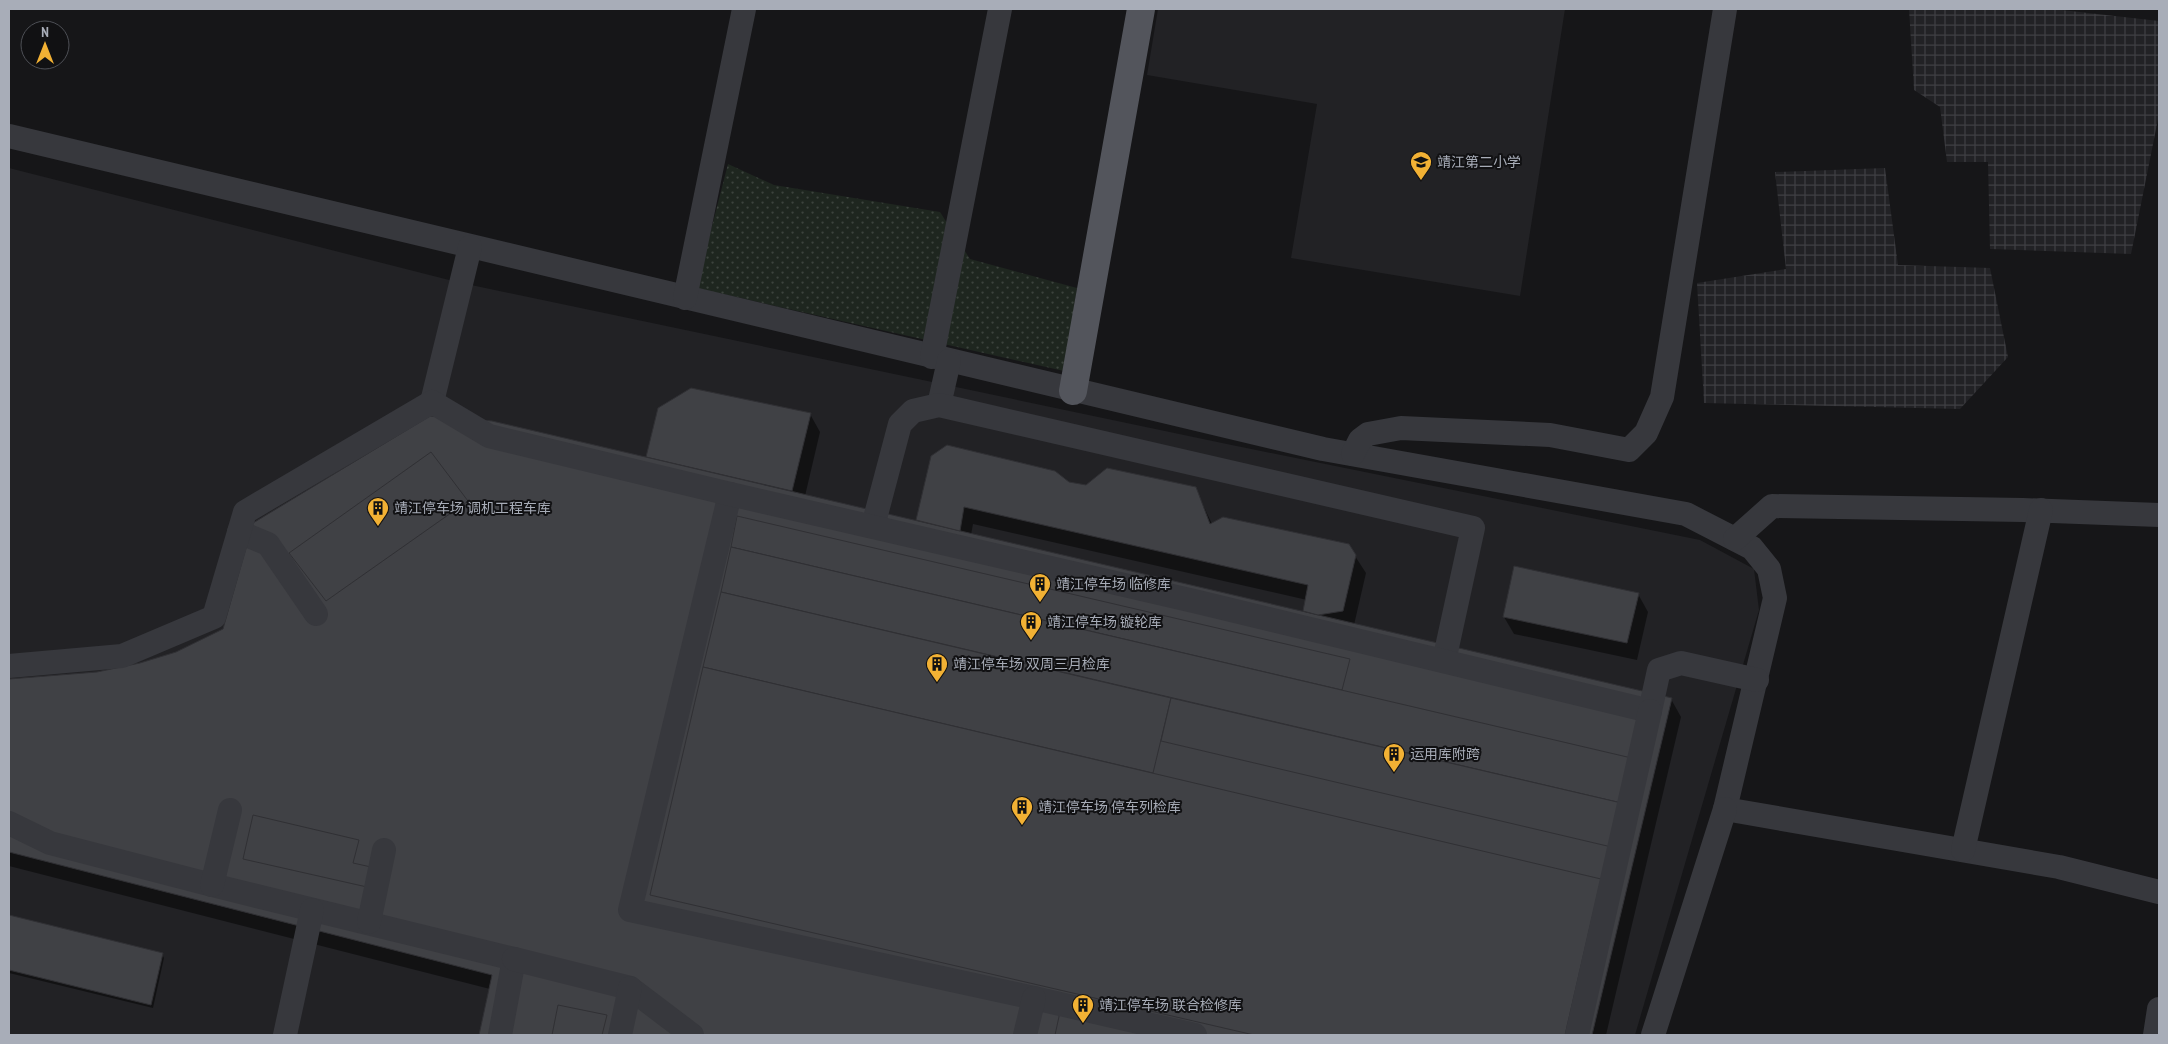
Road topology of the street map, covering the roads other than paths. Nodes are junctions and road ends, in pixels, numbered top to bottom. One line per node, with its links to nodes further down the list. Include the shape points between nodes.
1 (744, 9): 7 (street)
2 (1000, 9): 8 (street)
3 (1140, 9): 9 (main road)
4 (1725, 9): 12 (street, via 1662,397 1646,433 1629,450 1550,435 1401,428 1368,434 1360,440)
5 (9, 136): 6 (street)
6 (470, 247): 7 (street); 10 (street)
7 (684, 298): 8 (street)
8 (940, 359): 9 (street); 11 (street)
9 (1073, 391): 12 (street)
10 (432, 402): 13 (street, via 488,436); 17 (street, via 245,512)
11 (939, 405): 16 (street, via 913,411 900,424); 20 (street, via 1473,528)
12 (1353, 454): 18 (street, via 1686,514)
13 (730, 494): 16 (street); 35 (street, via 630,910)
14 (2041, 510): 15 (street); 18 (street, via 1772,506); 28 (street)
15 (2159, 515)
16 (872, 526): 20 (street)
17 (239, 532): 19 (street, via 268,544); 21 (street, via 214,617 122,656)
18 (1735, 539): 22 (street, via 1752,548 1769,569 1776,598)
19 (316, 614)
20 (1444, 661): 23 (street)
21 (9, 666)
22 (1757, 680): 23 (street, via 1681,663 1659,670); 24 (street)
23 (1650, 711): 43 (street)
24 (1725, 809): 28 (street); 44 (street)
25 (230, 810): 29 (street)
26 (9, 823): 29 (street, via 50,843)
27 (384, 850): 32 (street)
28 (1962, 850): 30 (street, via 2059,867)
29 (212, 885): 31 (street)
30 (2159, 892)
31 (312, 910): 32 (street); 37 (street)
32 (368, 922): 33 (street)
33 (514, 959): 34 (street); 38 (street)
34 (630, 988): 39 (street); 40 (street)
35 (1034, 998): 41 (street); 42 (street)
36 (2159, 1009): 45 (street)
37 (285, 1035)
38 (500, 1035)
39 (620, 1035)
40 (692, 1035)
41 (1025, 1035)
42 (1195, 1035)
43 (1577, 1035)
44 (1653, 1035)
45 (2155, 1035)

